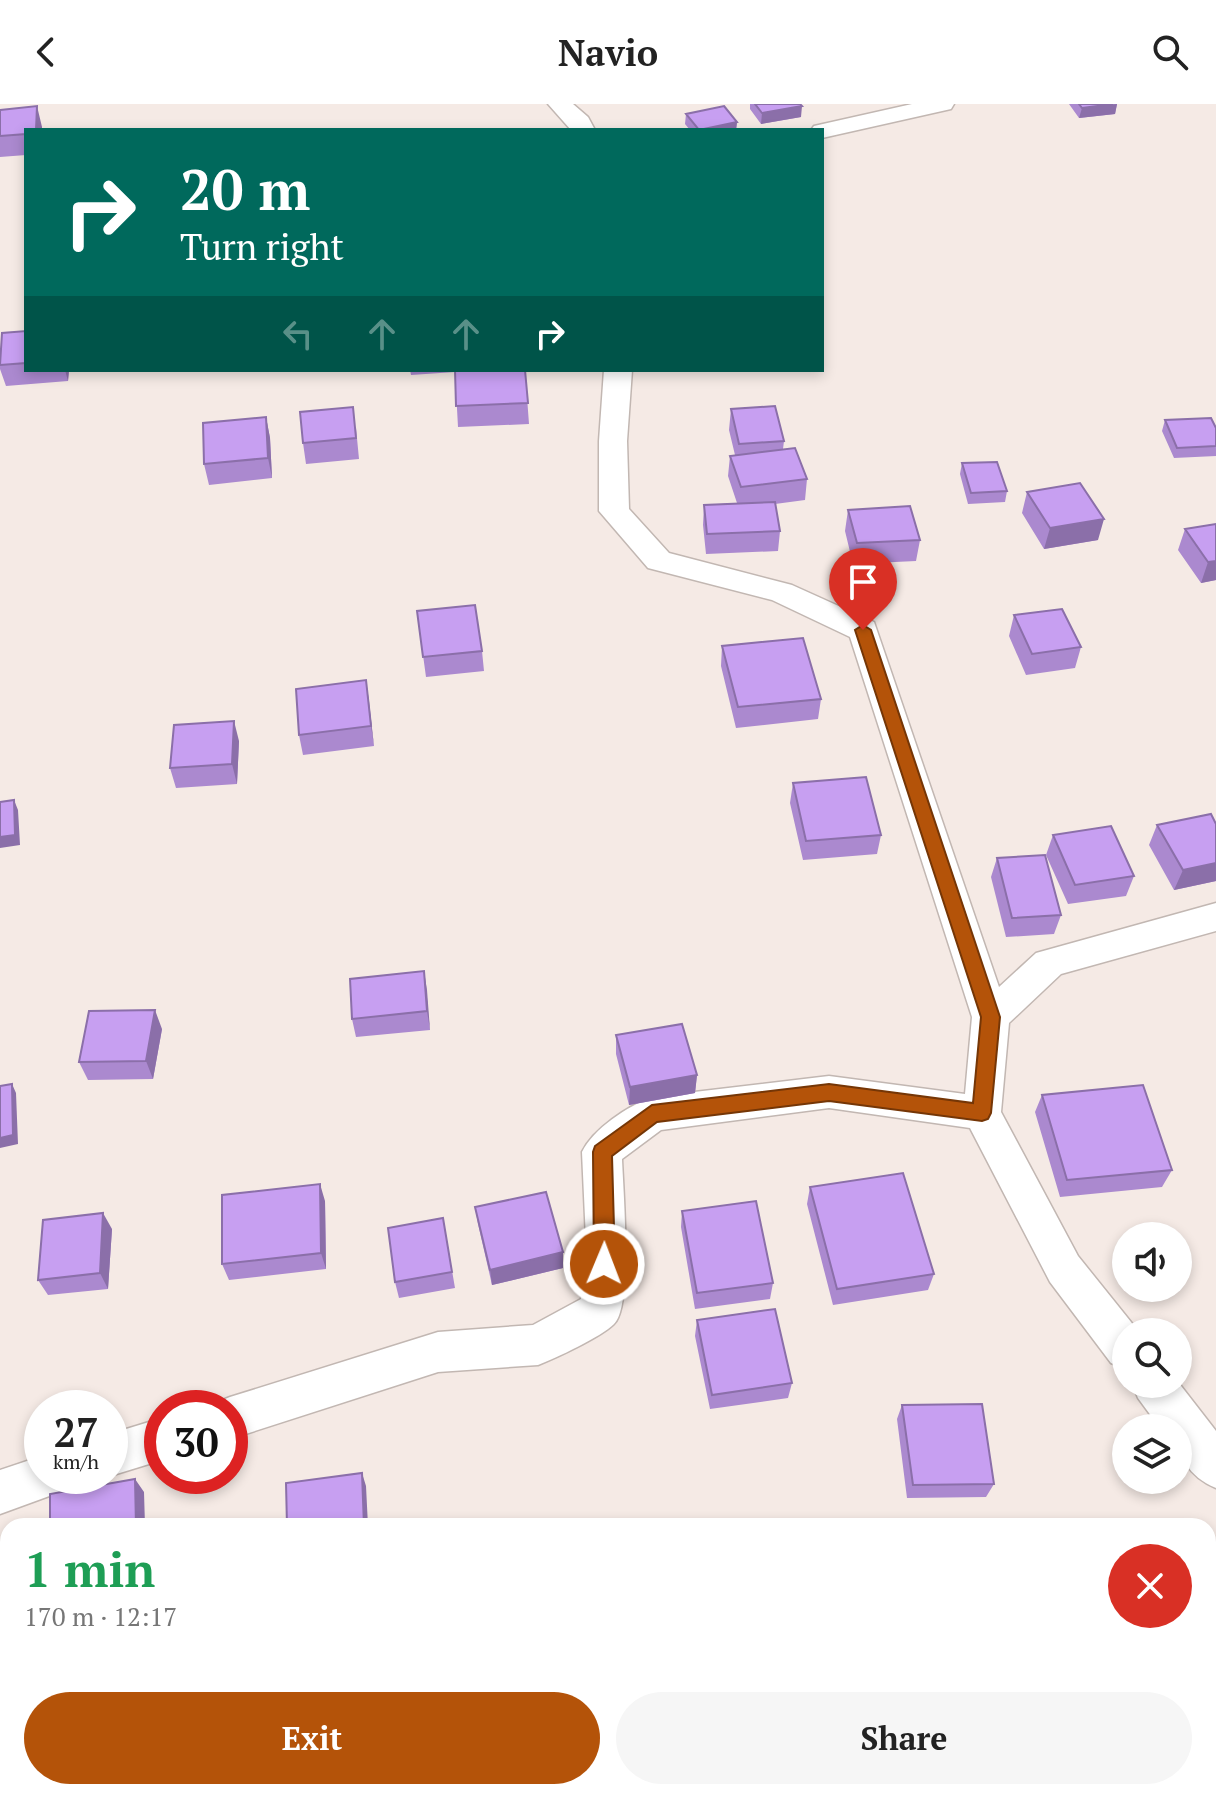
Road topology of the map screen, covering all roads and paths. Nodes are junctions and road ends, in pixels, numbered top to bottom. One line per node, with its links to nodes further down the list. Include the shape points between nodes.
1 (559, 104): 3 (street)
2 (943, 104): 4 (street)
3 (582, 128)
4 (824, 131)
5 (618, 372): 7 (street, via 614,511 659,561 781,592 863,630)
6 (1216, 917): 7 (street, via 1049,963)
7 (991, 1017): 8 (street)
8 (982, 1113): 9 (street, via 1064,1269); 11 (street, via 829,1092 652,1114 602,1152 606,1240 601,1310 538,1345 438,1352)
9 (1112, 1331)
10 (1164, 1398): 12 (street)
11 (248, 1412)
12 (1216, 1466)
13 (24, 1484): 14 (street)
14 (0, 1492)

